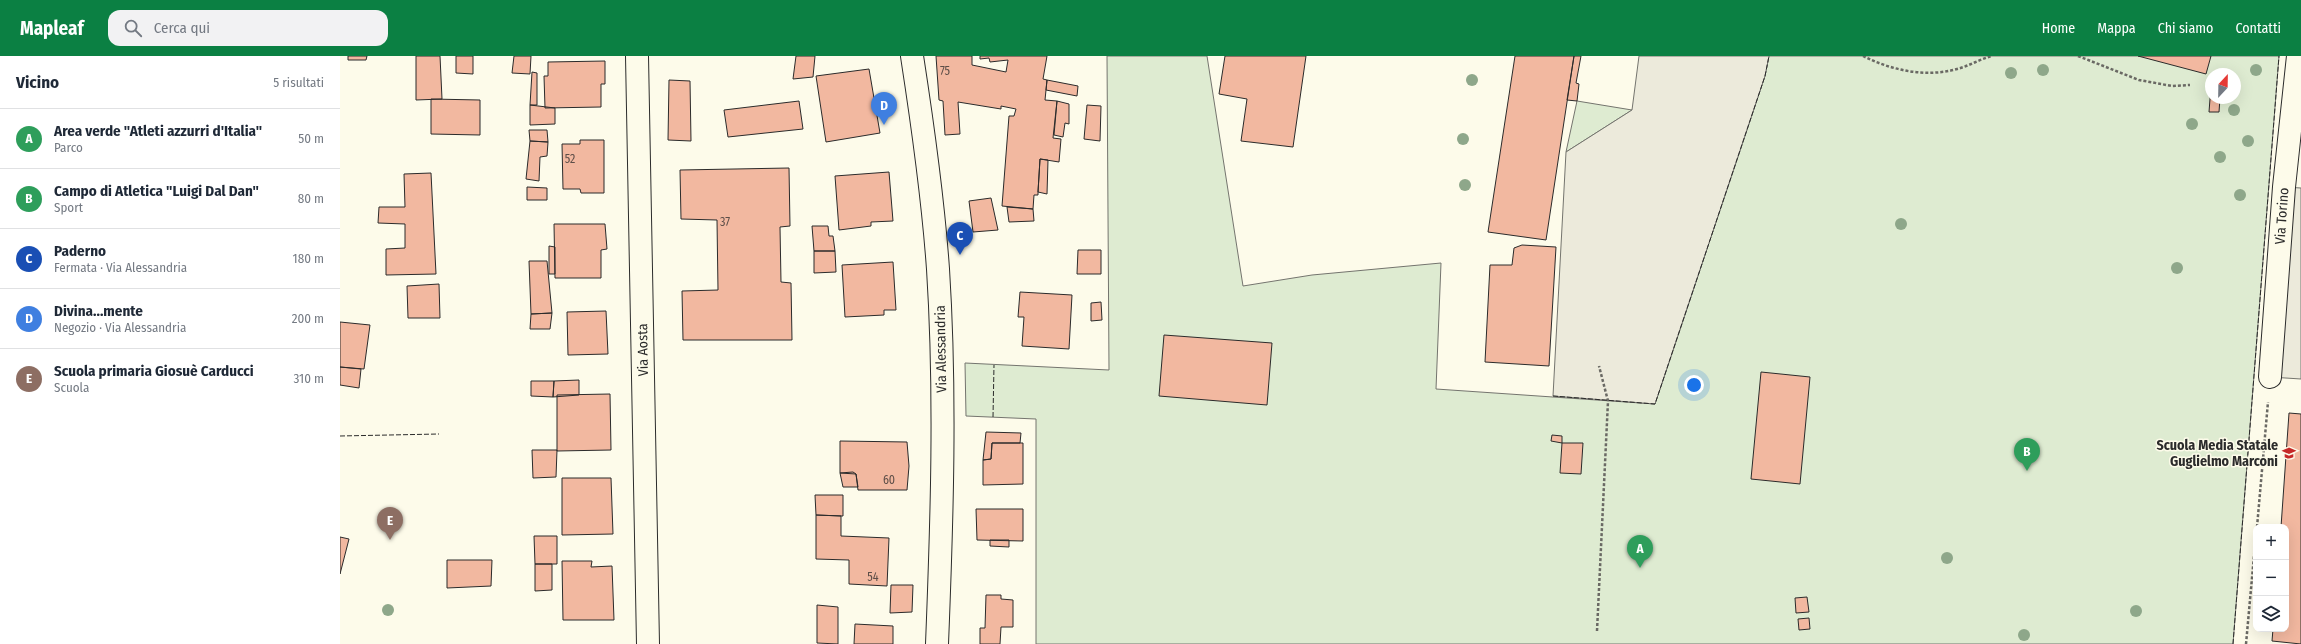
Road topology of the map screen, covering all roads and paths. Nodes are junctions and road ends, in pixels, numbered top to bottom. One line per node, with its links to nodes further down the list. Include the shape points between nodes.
1 (637, 56): 13 (street, Via Aosta)
2 (912, 56): 14 (street, Via Alessandria, via 930,187 941,330 942,514)
3 (1863, 56): 4 (path, via 1890,68 1934,73 1957,69)
4 (1992, 56)
5 (2078, 56): 7 (path, via 2139,80 2172,86)
6 (2298, 56): 9 (street, Via Torino, via 2284,187)
7 (2190, 85)
8 (1599, 366): 12 (path, via 1608,401)
9 (2270, 377): 10 (path)
10 (2257, 524)
11 (2254, 560): 15 (path)
12 (1597, 631)
13 (648, 644)
14 (937, 644)
15 (2246, 644)

